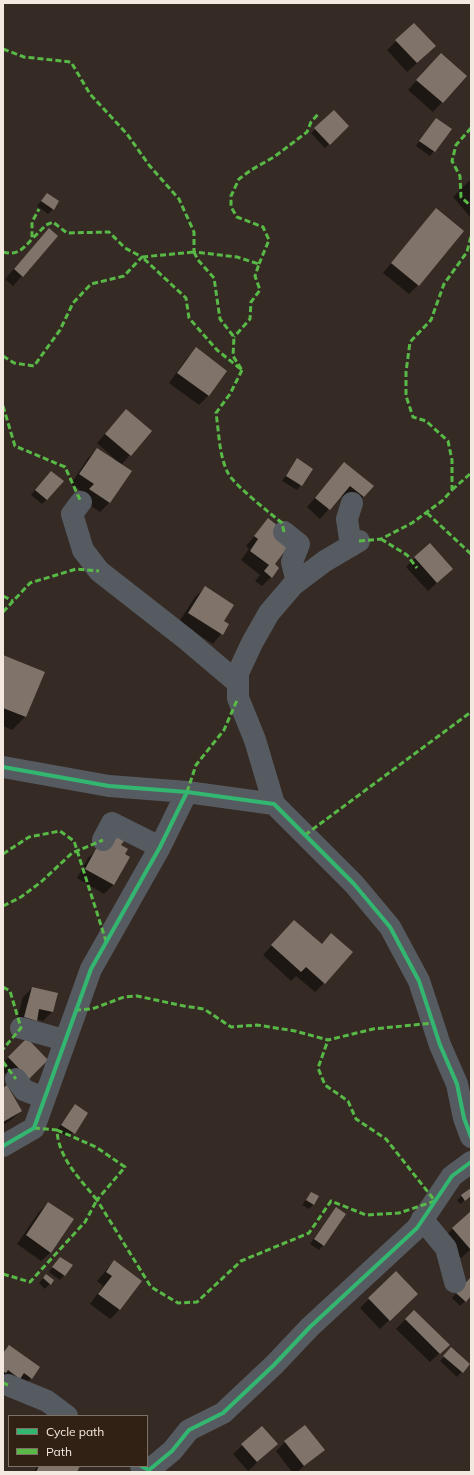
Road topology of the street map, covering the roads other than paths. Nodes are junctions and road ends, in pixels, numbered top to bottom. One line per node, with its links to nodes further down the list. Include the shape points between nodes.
1 (81, 502): 5 (street, via 72,514 84,550 98,570)
2 (352, 503): 4 (street, via 347,519 355,543)
3 (284, 532): 4 (street, via 299,544 292,562)
4 (297, 582): 5 (street, via 269,613 238,673)
5 (238, 683): 8 (street, via 238,698)
6 (3, 767): 7 (street, via 109,786)
7 (187, 792): 8 (street); 10 (street)
8 (274, 804): 13 (street, via 354,884 390,927 419,981 440,1045)
9 (103, 840): 10 (street, via 112,824)
10 (160, 847): 12 (street, via 91,969)
11 (20, 1028): 12 (street)
12 (64, 1040): 15 (street)
13 (463, 1077): 16 (street, via 464,1118)
14 (16, 1079): 15 (street, via 24,1090)
15 (44, 1098): 17 (street, via 34,1128)
16 (471, 1137)
17 (3, 1146)
18 (471, 1162): 19 (street, via 452,1176)
19 (422, 1219): 20 (street, via 446,1248); 23 (street, via 417,1228 310,1327 223,1413 189,1430 172,1450 149,1470)
20 (455, 1282)
21 (8, 1385): 22 (street, via 47,1401)
22 (66, 1415)
23 (143, 1467)

